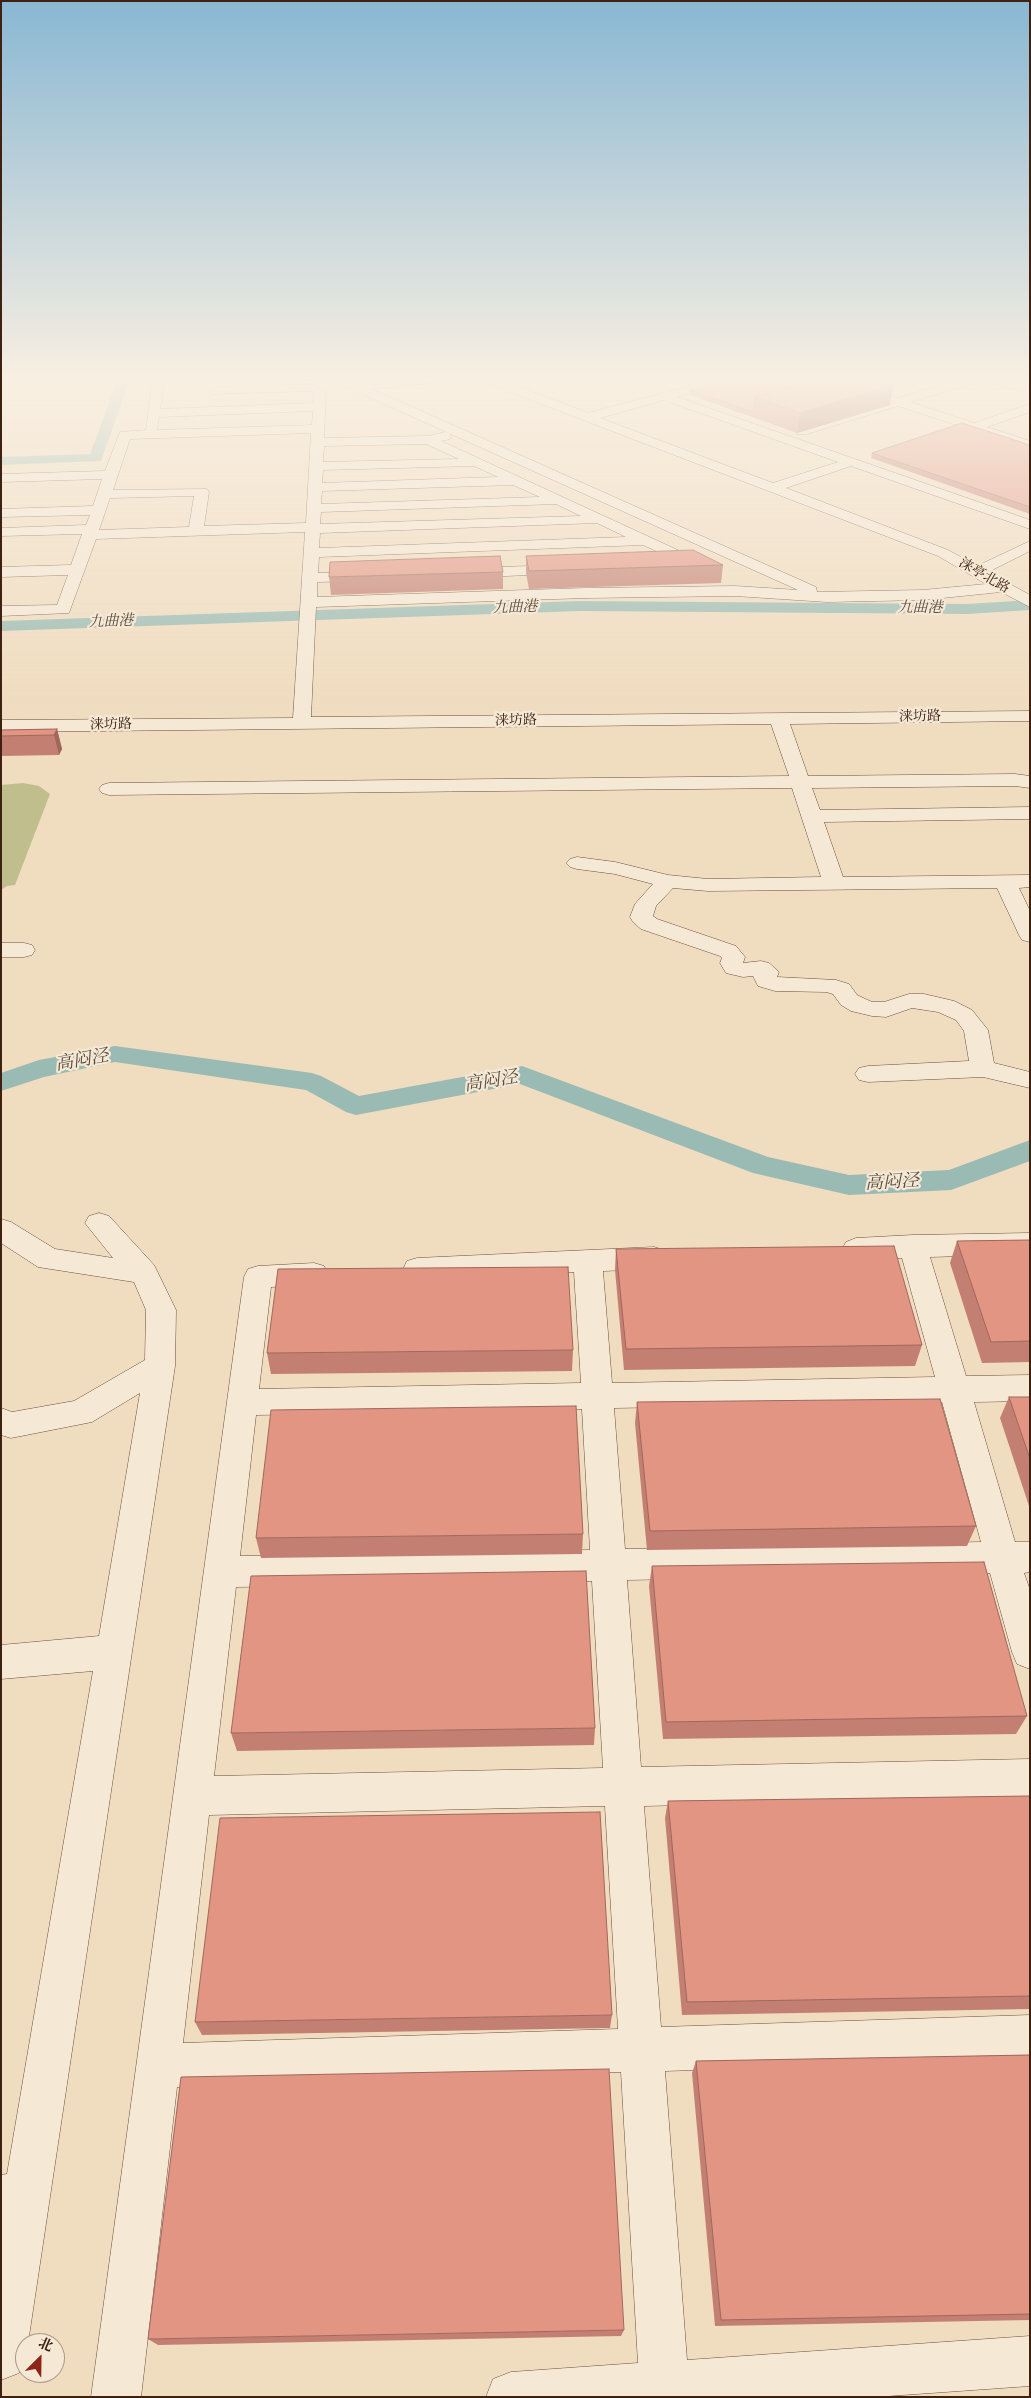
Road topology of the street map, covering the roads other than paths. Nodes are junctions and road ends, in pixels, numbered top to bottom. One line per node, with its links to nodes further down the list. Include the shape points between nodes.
1 (315, 491): 9 (street)
2 (538, 491): 8 (street)
3 (590, 491): 37 (street)
4 (781, 491): 30 (street, 涞亭北路, via 943,552)
5 (933, 491): 14 (street)
6 (86, 493): 7 (street)
7 (104, 493): 10 (street); 16 (street, via 202,492)
8 (558, 500): 9 (street); 12 (street)
9 (314, 508): 15 (street)
10 (98, 510): 11 (street); 18 (street)
11 (1, 513)
12 (600, 520): 13 (street); 19 (street)
13 (504, 523): 15 (street); 21 (street)
14 (1030, 525)
15 (313, 528): 16 (street); 23 (street)
16 (196, 531): 18 (street)
17 (1, 532): 18 (street)
18 (88, 538): 22 (street); 27 (street)
19 (645, 541): 21 (street); 24 (street)
20 (1030, 545): 30 (street)
21 (509, 546): 23 (street); 28 (street)
22 (66, 549)
23 (311, 553): 33 (street)
24 (698, 565): 25 (street); 34 (street)
25 (669, 566)
26 (582, 569): 28 (street)
27 (76, 570): 29 (street); 39 (street, via 62,610)
28 (514, 571): 31 (street); 36 (street)
29 (1, 572)
30 (976, 572): 35 (street, 涞亭北路)
31 (446, 573)
32 (378, 576): 33 (street)
33 (310, 578): 38 (street)
34 (756, 592): 36 (street); 37 (street)
35 (1016, 594): 37 (street)
36 (520, 595): 38 (street)
37 (827, 597)
38 (309, 603): 42 (street)
39 (1, 611)
40 (1030, 716): 41 (street, 涞坊路)
41 (779, 719): 42 (street, 涞坊路); 44 (street)
42 (302, 723): 43 (street, 涞坊路)
43 (1, 726)
44 (801, 782): 45 (street); 46 (street); 47 (street)
45 (1030, 782)
46 (109, 789)
47 (812, 816): 48 (street); 53 (street)
48 (1027, 819)
49 (577, 863): 51 (street)
50 (1030, 880): 52 (street)
51 (668, 881): 53 (street, via 708,885); 57 (street, via 646,904 641,917 649,924 728,951 734,957 731,963 734,968 761,968 767,972 766,982 828,985 841,989 849,1000 859,1006 872,1009 886,1010 910,1001 946,1006 964,1015 976,1030)
52 (1005, 881): 53 (street); 54 (street)
53 (834, 883)
54 (1030, 935)
55 (1, 950): 56 (street)
56 (24, 950)
57 (983, 1069): 58 (street); 59 (street)
58 (868, 1074)
59 (1030, 1080)
60 (99, 1223): 68 (street)
61 (1, 1229): 68 (street, via 48,1259)
62 (1030, 1243): 63 (street)
63 (914, 1246): 64 (street); 72 (street)
64 (825, 1250)
65 (687, 1257): 66 (street)
66 (588, 1262): 67 (street); 73 (street)
67 (388, 1271)
68 (144, 1273): 70 (street, via 161,1310)
69 (348, 1273): 74 (street, via 258,1277)
70 (160, 1366): 75 (street, via 81,1412); 79 (street)
71 (1030, 1388): 72 (street)
72 (954, 1389): 73 (street); 76 (street)
73 (597, 1396): 74 (street); 77 (street)
74 (242, 1402): 78 (street)
75 (4, 1428)
76 (1016, 1557): 77 (street); 80 (street)
77 (608, 1565): 78 (street); 83 (street)
78 (221, 1572): 84 (street)
79 (114, 1652): 81 (street); 88 (street)
80 (1030, 1652)
81 (1, 1662)
82 (1030, 1778): 83 (street)
83 (623, 1786): 84 (street); 86 (street)
84 (192, 1796): 87 (street)
85 (1030, 2037): 86 (street)
86 (641, 2050): 87 (street); 91 (street)
87 (158, 2066): 92 (street)
88 (14, 2197): 89 (street)
89 (1, 2355)
90 (1030, 2361): 91 (street)
91 (664, 2386): 93 (street)
92 (116, 2397)
93 (511, 2397)

